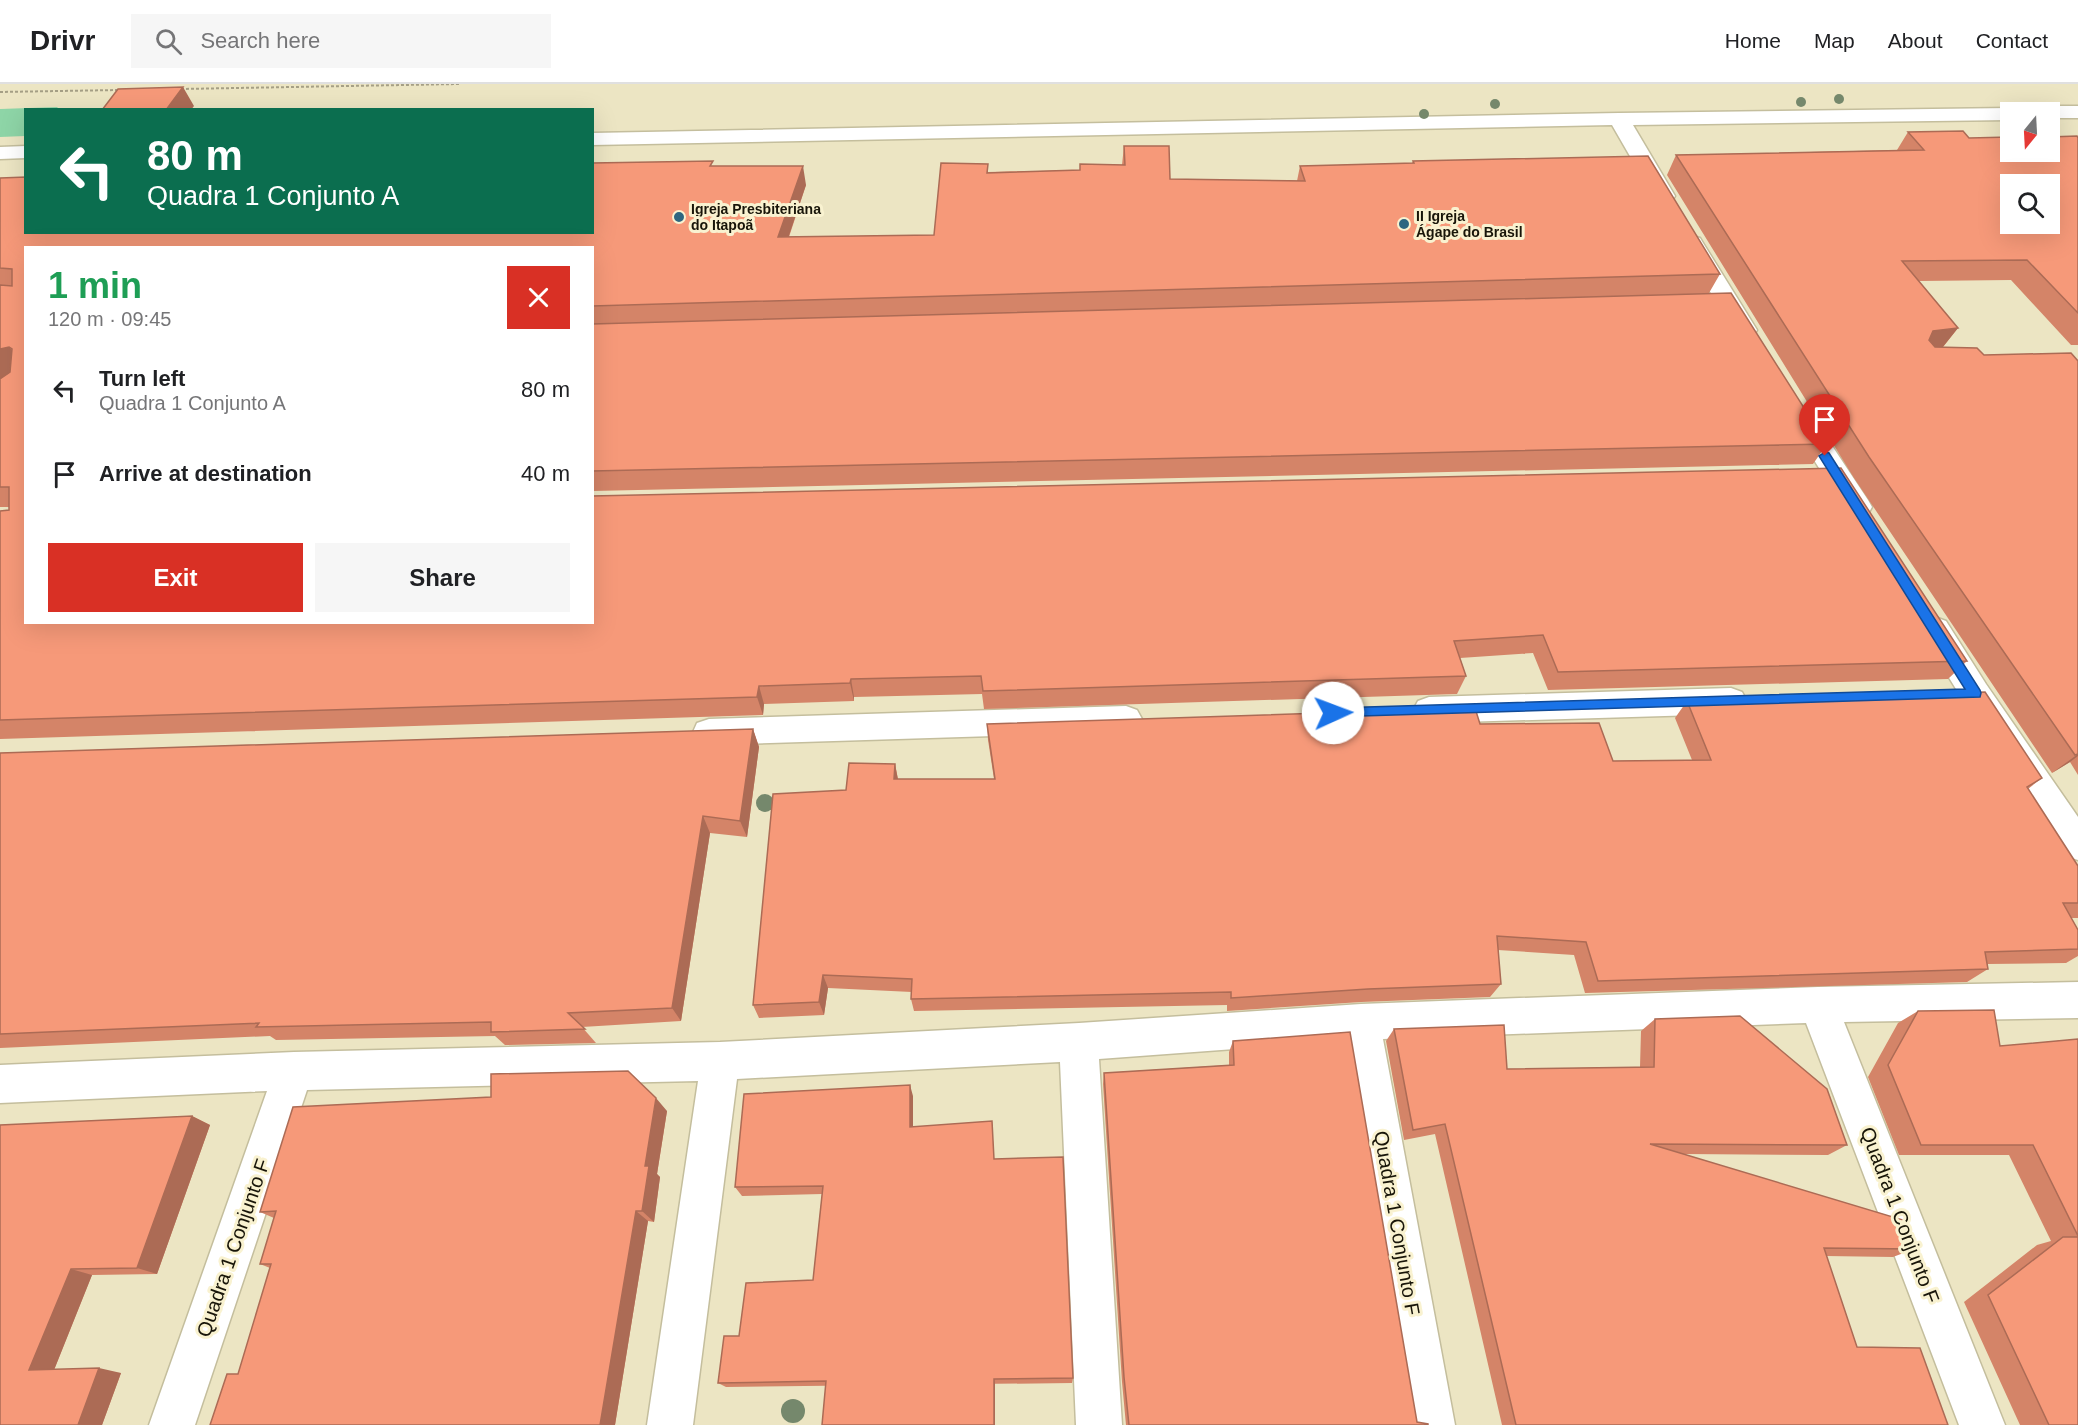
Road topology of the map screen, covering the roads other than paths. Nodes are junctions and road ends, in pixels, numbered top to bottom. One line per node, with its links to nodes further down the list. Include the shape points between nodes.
1 (2060, 112): 2 (street)
2 (2078, 112)
3 (2000, 114): 4 (street)
4 (1619, 119): 5 (street); 8 (street, via 1676,216 1715,303)
5 (594, 139)
6 (24, 152): 7 (street)
7 (0, 153)
8 (1760, 353)
9 (1785, 394): 10 (street, via 1825,475)
10 (1875, 534)
11 (1918, 604): 12 (street)
12 (1975, 693): 13 (street); 18 (street)
13 (1939, 694)
14 (1761, 700): 15 (street)
15 (1404, 711)
16 (1155, 718): 17 (street)
17 (679, 733)
18 (2078, 845)
19 (2078, 1000): 20 (street)
20 (1818, 1005): 21 (street); 30 (street, Quadra 1 Conjunto F)
21 (1362, 1022): 22 (street); 29 (street, Quadra 1 Conjunto F)
22 (1079, 1042): 23 (street); 28 (street)
23 (720, 1060): 24 (street); 27 (street)
24 (294, 1071): 25 (street); 26 (street, Quadra 1 Conjunto F)
25 (0, 1084)
26 (172, 1425)
27 (670, 1425)
28 (1099, 1425)
29 (1432, 1425)
30 (1983, 1425)

